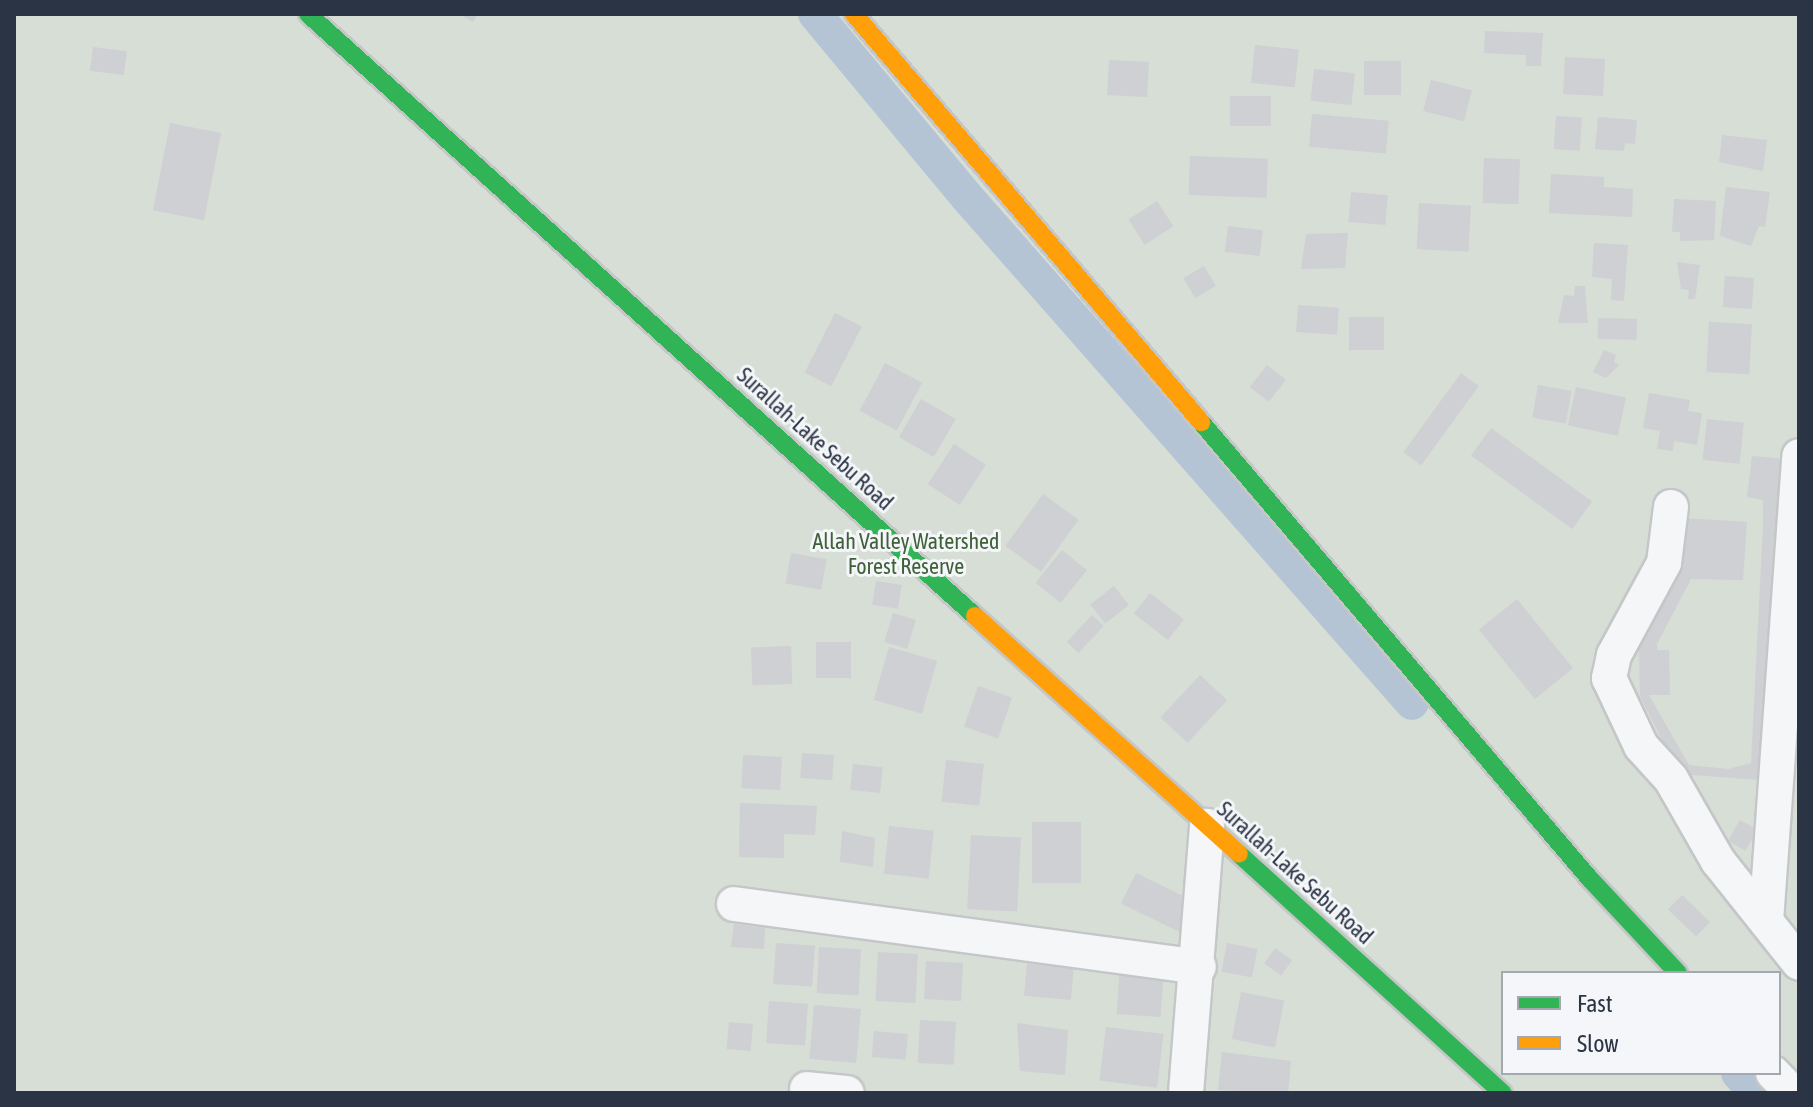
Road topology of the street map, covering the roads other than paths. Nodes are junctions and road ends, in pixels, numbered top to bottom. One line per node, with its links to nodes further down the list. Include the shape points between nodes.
1 (308, 14): 5 (main road, Surallah-Lake Sebu Road)
2 (854, 14): 10 (main road, via 1548,831)
3 (1799, 456): 7 (street)
4 (1671, 507): 7 (street, via 1664,563 1614,655 1609,678 1641,746 1671,779 1718,861)
5 (1207, 826): 9 (street); 15 (main road, Surallah-Lake Sebu Road)
6 (734, 904): 9 (street)
7 (1766, 921): 8 (street)
8 (1799, 963)
9 (1199, 967): 14 (street)
10 (1676, 971)
11 (1775, 1075): 16 (street)
12 (807, 1089): 13 (street)
13 (847, 1093)
14 (1186, 1093)
15 (1503, 1093)
16 (1792, 1093)

